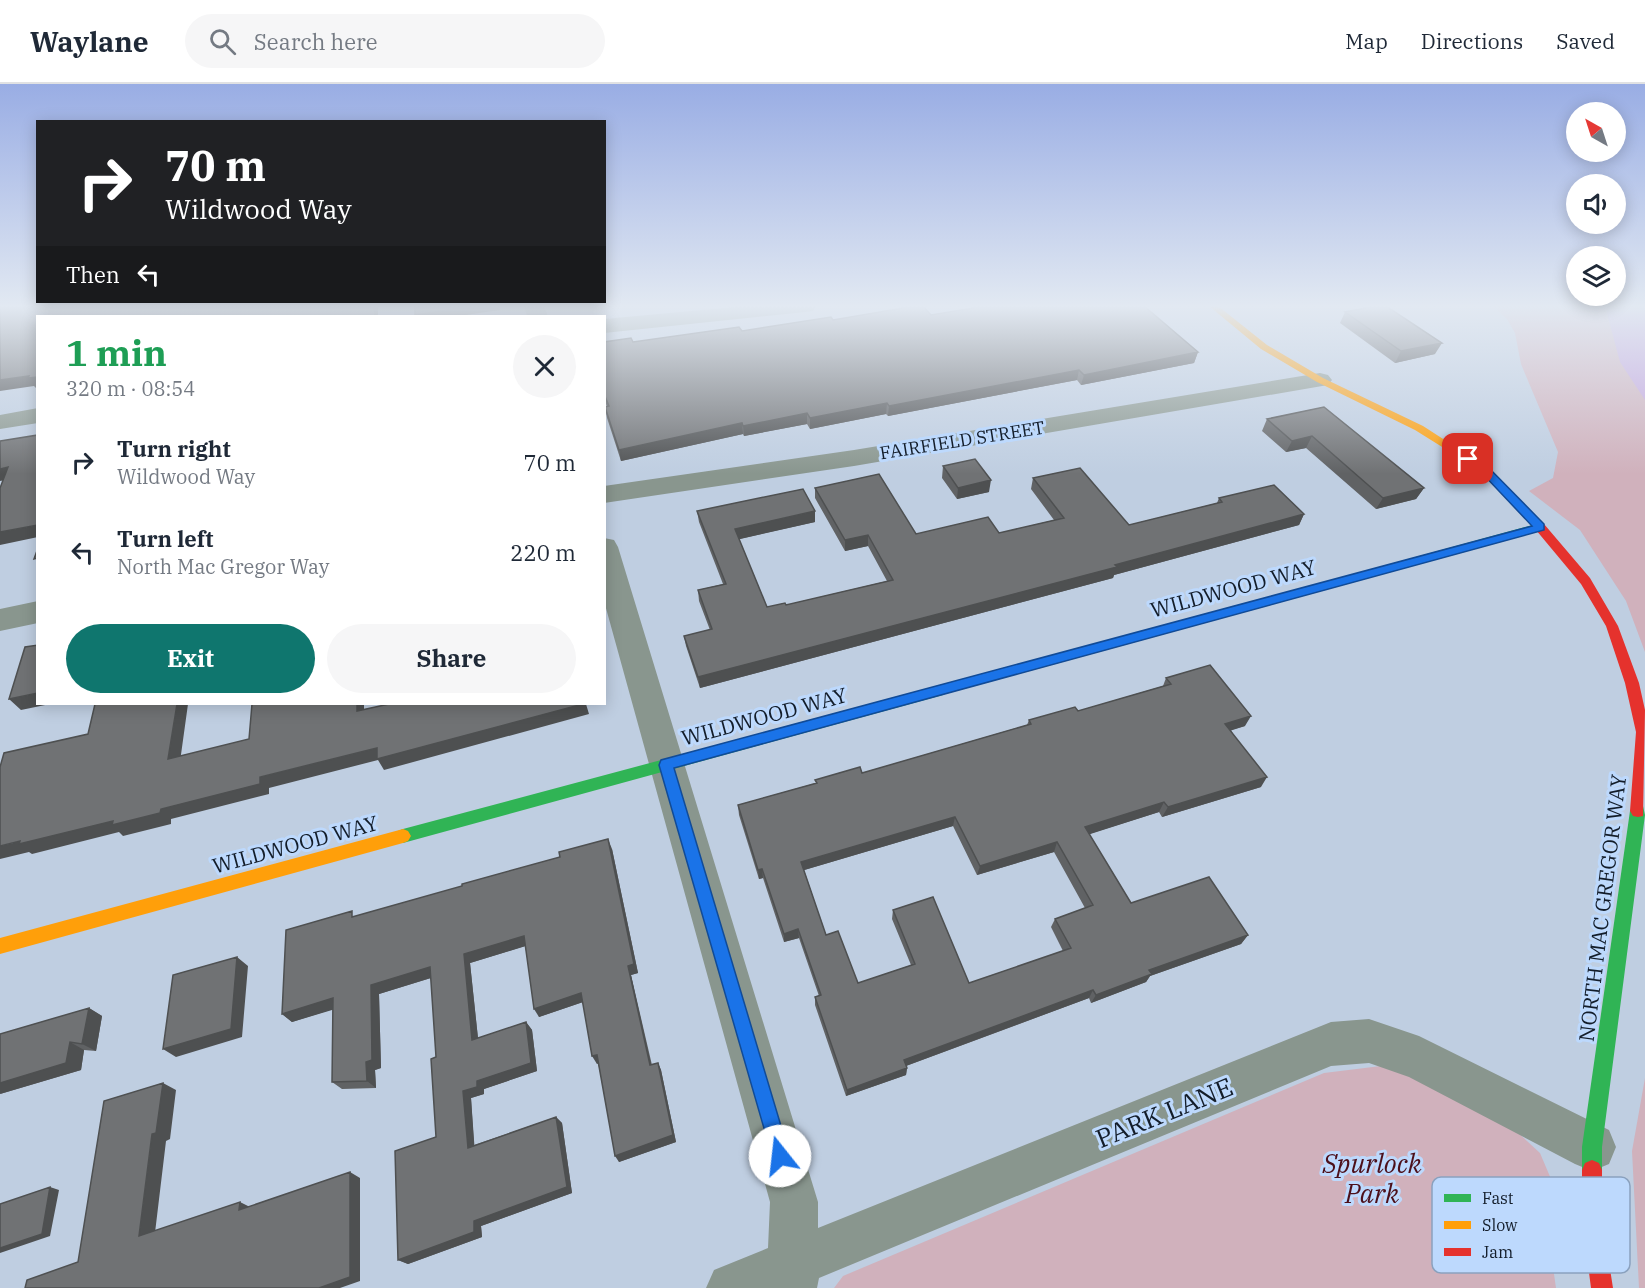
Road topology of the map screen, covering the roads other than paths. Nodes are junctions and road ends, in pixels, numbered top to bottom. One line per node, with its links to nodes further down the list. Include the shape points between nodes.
1 (1290, 362): 2 (street, NORTH MAC GREGOR WAY)
2 (1320, 380): 5 (street, FAIRFIELD STREET, via 854,458); 6 (street, NORTH MAC GREGOR WAY, via 1419,428 1485,470)
3 (36, 415): 4 (street)
4 (0, 422)
5 (606, 495)
6 (1540, 527): 10 (street, WILDWOOD WAY); 12 (street, NORTH MAC GREGOR WAY, via 1586,581 1612,626 1632,683 1643,732 1636,832)
7 (606, 554): 10 (street)
8 (36, 612): 9 (street)
9 (0, 620)
10 (666, 765): 11 (street, WILDWOOD WAY); 15 (street, via 794,1202)
11 (0, 946)
12 (1592, 1147): 13 (street, NORTH MAC GREGOR WAY); 15 (street, PARK LANE, via 1419,1058 1369,1041 1331,1044)
13 (1592, 1177)
14 (1600, 1273): 17 (street, NORTH MAC GREGOR WAY)
15 (793, 1276): 16 (street, PARK LANE)
16 (732, 1288)
17 (1602, 1288)

